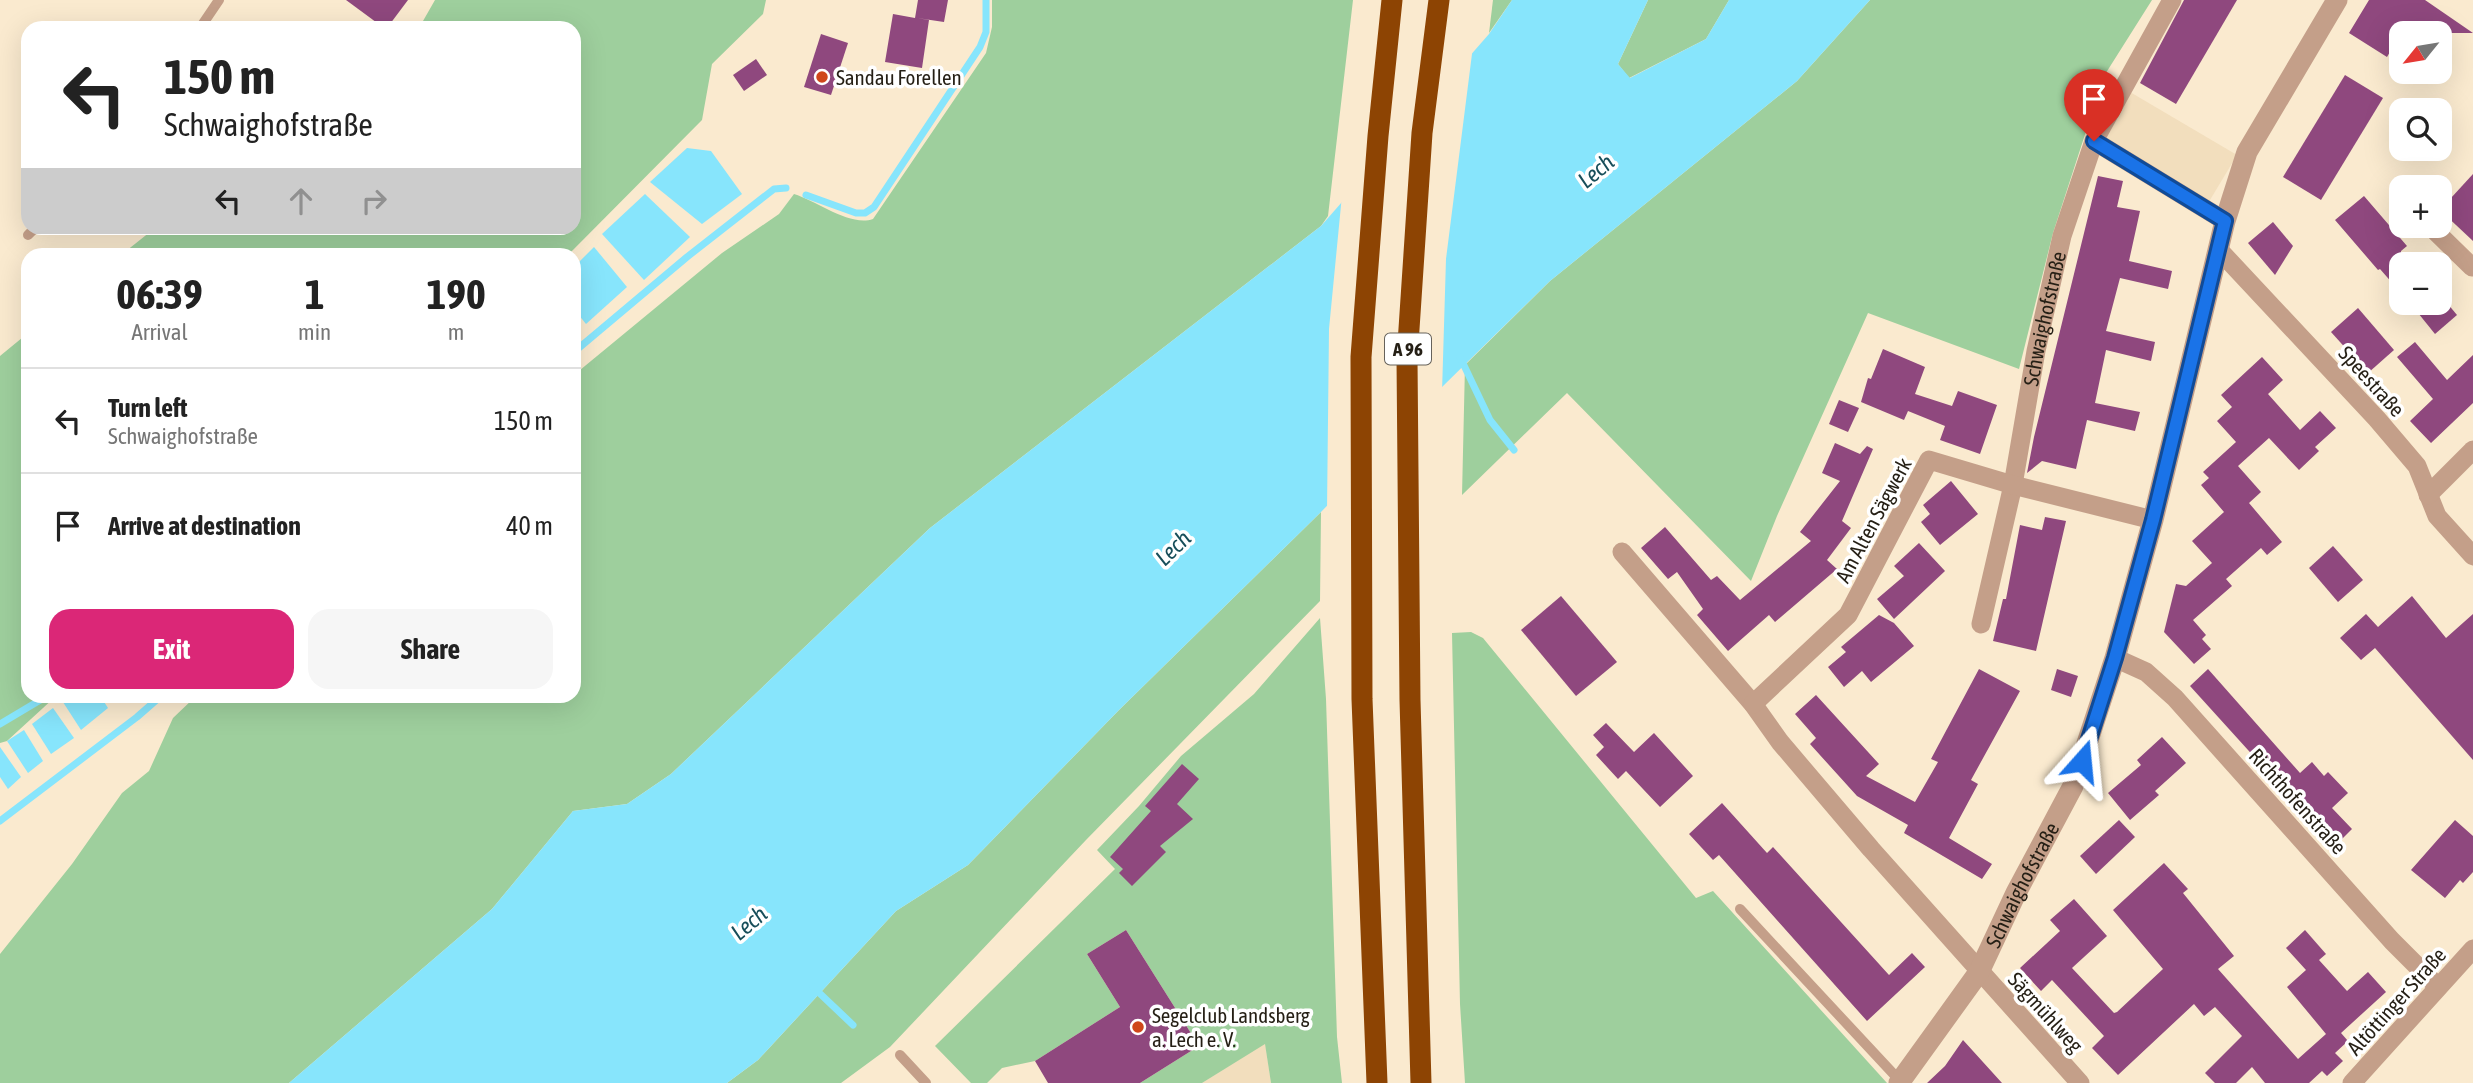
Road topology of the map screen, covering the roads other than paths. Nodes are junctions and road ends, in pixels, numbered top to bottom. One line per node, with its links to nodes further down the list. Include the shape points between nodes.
1 (219, 0): 6 (lane)
2 (1392, 0): 28 (highway, A 96, via 1361,357 1362,699)
3 (1439, 0): 29 (highway, A 96, via 1422,132 1407,359 1409,700)
4 (2172, 0): 7 (street, Schwaighofstraße)
5 (2337, 0): 8 (street, Schwaighofstraße, via 2247,152)
6 (205, 21)
7 (2094, 141): 8 (street); 13 (street, Schwaighofstraße, via 2062,236)
8 (2225, 221): 10 (street, Schwaighofstraße)
9 (2443, 238): 11 (street)
10 (2218, 248): 14 (street, Speestraße, via 2401,447 2417,466); 15 (street, Schwaighofstraße)
11 (2473, 267)
12 (2473, 450): 14 (street)
13 (2012, 485): 15 (street, Am Alten Sägwerk); 18 (street, Schwaighofstraße); 20 (street, Am Alten Sägwerk, via 1929,460 1848,615)
14 (2428, 495): 17 (street, Speestraße, via 2437,516)
15 (2153, 520): 19 (street, Schwaighofstraße)
16 (1622, 552): 20 (street)
17 (2473, 556)
18 (1981, 624)
19 (2115, 658): 23 (street, Schwaighofstraße, via 2073,786 2015,893); 24 (street, Richthofenstraße, via 2146,672 2175,698)
20 (1753, 704): 23 (street)
21 (1740, 909): 27 (lane)
22 (2473, 949): 24 (street, Altöttinger Straße)
23 (1979, 972): 27 (street, Schwaighofstraße); 30 (street, Sägmühlweg)
24 (2438, 987): 31 (street, Altöttinger Straße)
25 (900, 1055): 26 (lane)
26 (920, 1081)
27 (1900, 1082)
28 (1377, 1083)
29 (1421, 1083)
30 (2080, 1083)
31 (2352, 1083)

